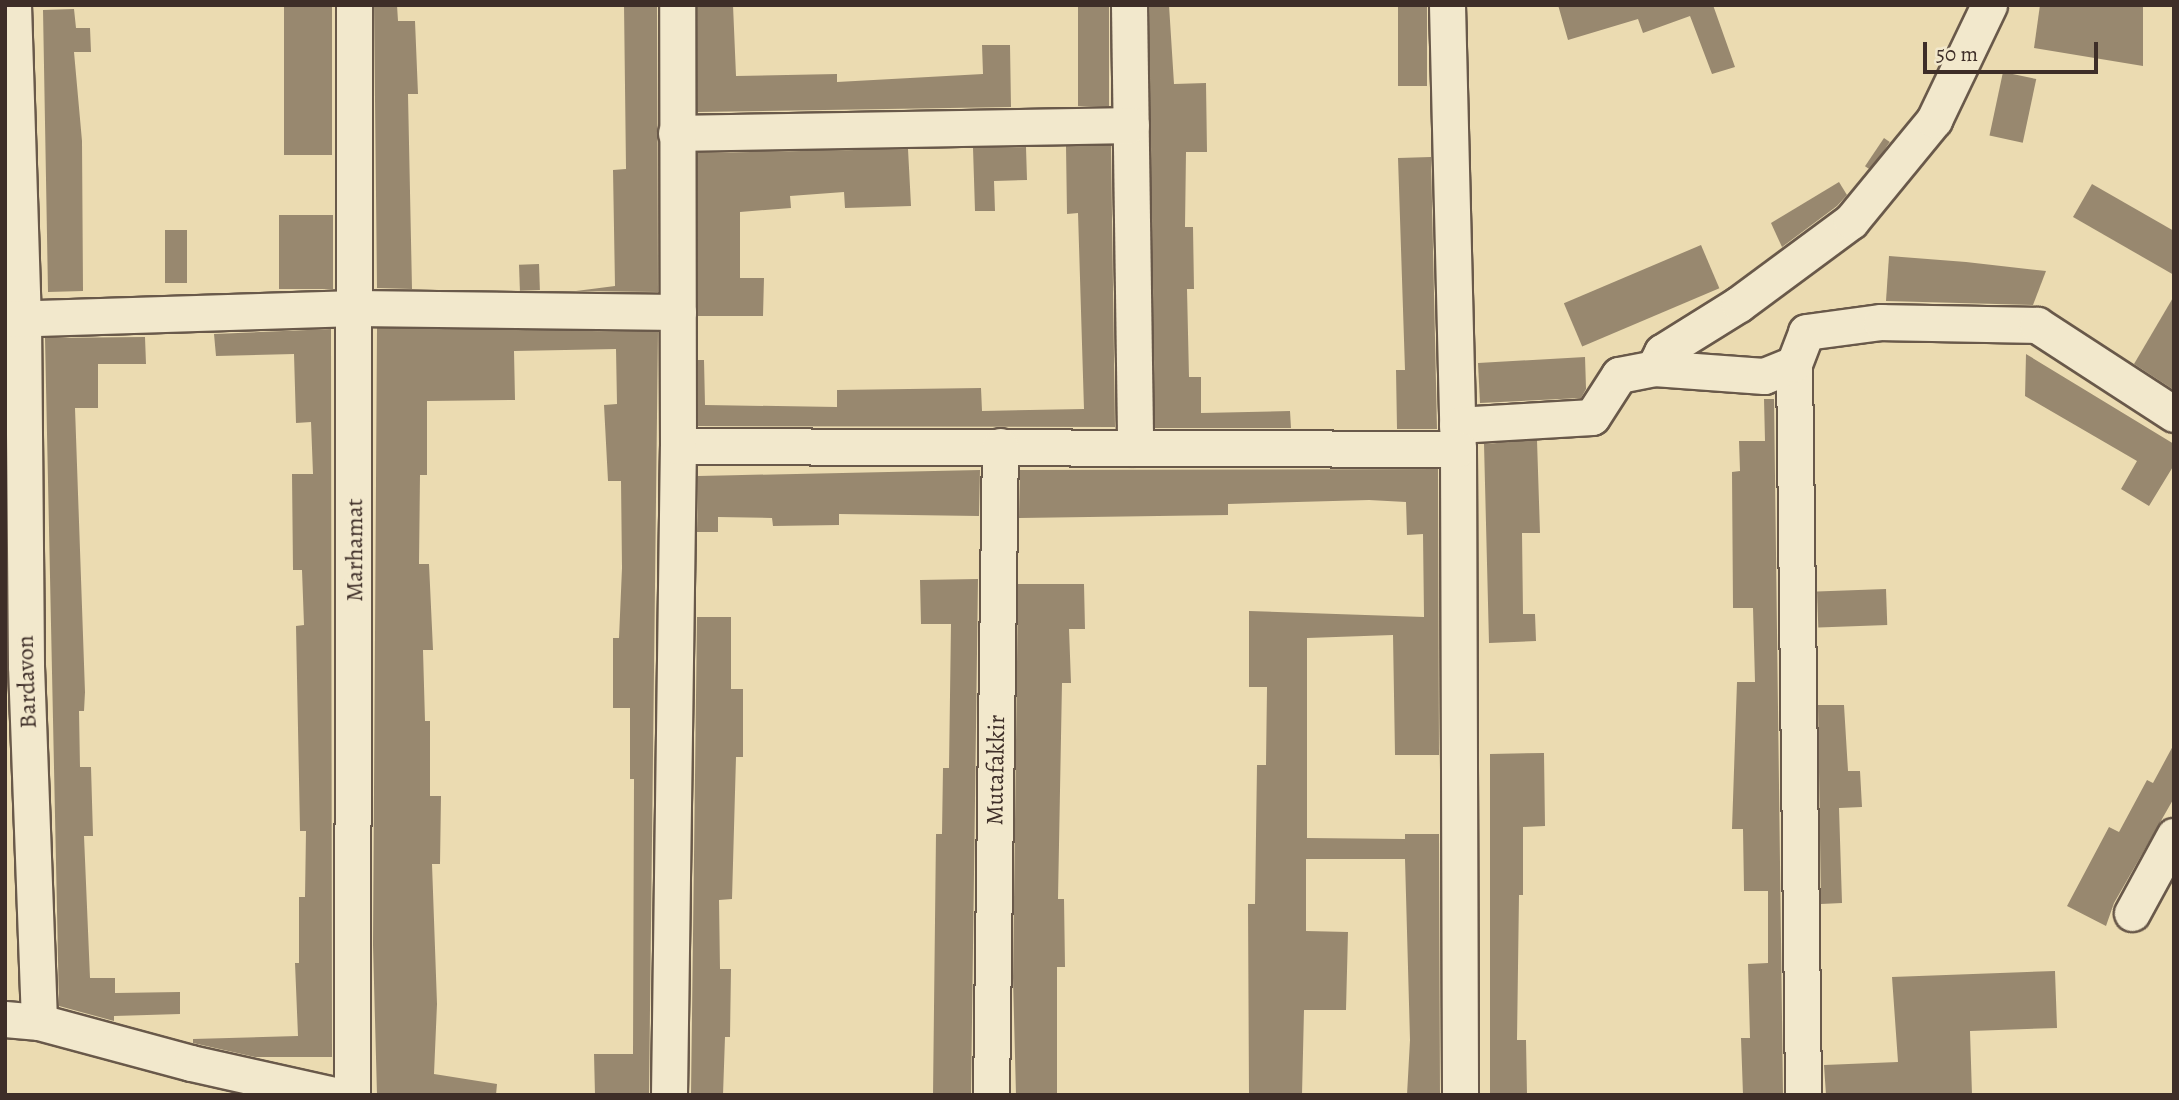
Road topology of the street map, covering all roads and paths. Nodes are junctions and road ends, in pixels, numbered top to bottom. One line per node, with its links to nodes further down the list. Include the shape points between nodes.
1 (13, 5): 11 (street, Bardavon)
2 (354, 5): 9 (street, Marhamat)
3 (677, 5): 8 (street)
4 (1129, 5): 7 (street)
5 (1447, 5): 15 (street)
6 (1989, 5): 13 (street, via 1934,120 1851,221 1739,304 1662,352)
7 (1131, 125): 8 (street); 18 (street)
8 (676, 133): 10 (street)
9 (356, 308): 10 (street); 11 (street); 24 (street, Marhamat)
10 (678, 312): 16 (street)
11 (14, 319): 22 (street, Bardavon)
12 (1794, 364): 13 (street, via 1764,376); 14 (street, via 1806,332 1881,321 2037,325); 28 (street)
13 (1654, 369): 15 (street, via 1619,375 1592,417)
14 (2174, 414)
15 (1457, 437): 18 (street); 27 (street)
16 (678, 446): 17 (street); 25 (street)
17 (1000, 446): 18 (street); 26 (street, Mutafakkir)
18 (1135, 447)
19 (2174, 836): 20 (street)
20 (2132, 913)
21 (5, 1019): 22 (street)
22 (39, 1023): 23 (street)
23 (334, 1095)
24 (352, 1095)
25 (668, 1095)
26 (991, 1095)
27 (1460, 1095)
28 (1803, 1095)

